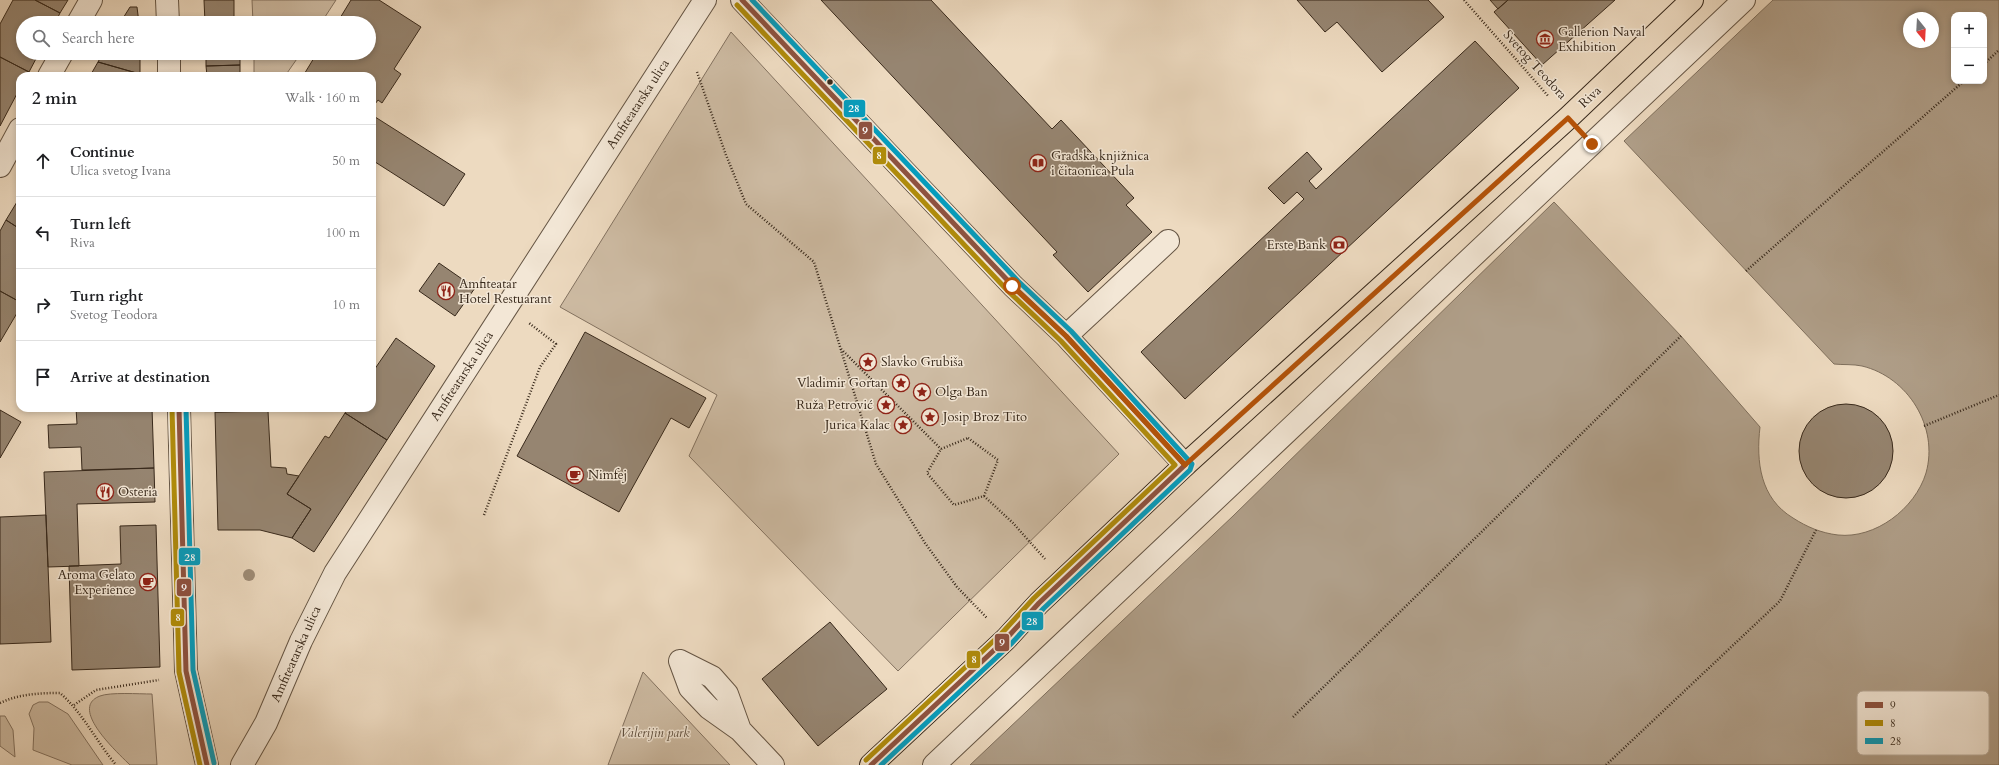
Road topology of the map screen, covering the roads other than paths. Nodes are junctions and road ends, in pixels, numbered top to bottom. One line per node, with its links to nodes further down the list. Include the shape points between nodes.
1 (91, 0): 7 (street)
2 (167, 0): 8 (street)
3 (705, 0): 21 (street, Amfiteatarska ulica, via 334,573 266,722)
4 (742, 0): 16 (street, via 1012,286)
5 (1692, 0): 18 (main road, Riva, via 1568,118)
6 (1744, 0): 24 (street)
7 (82, 16)
8 (168, 16)
9 (58, 60): 11 (street)
10 (169, 60): 12 (street)
11 (51, 72)
12 (169, 72)
13 (16, 136): 14 (street)
14 (0, 166)
15 (1168, 241): 16 (street)
16 (1066, 336): 18 (street)
17 (179, 412): 20 (street, via 186,671)
18 (1185, 465): 23 (main road, Riva, via 1006,639)
19 (740, 730): 22 (street)
20 (207, 765)
21 (242, 765)
22 (773, 765)
23 (871, 765)
24 (934, 765)

